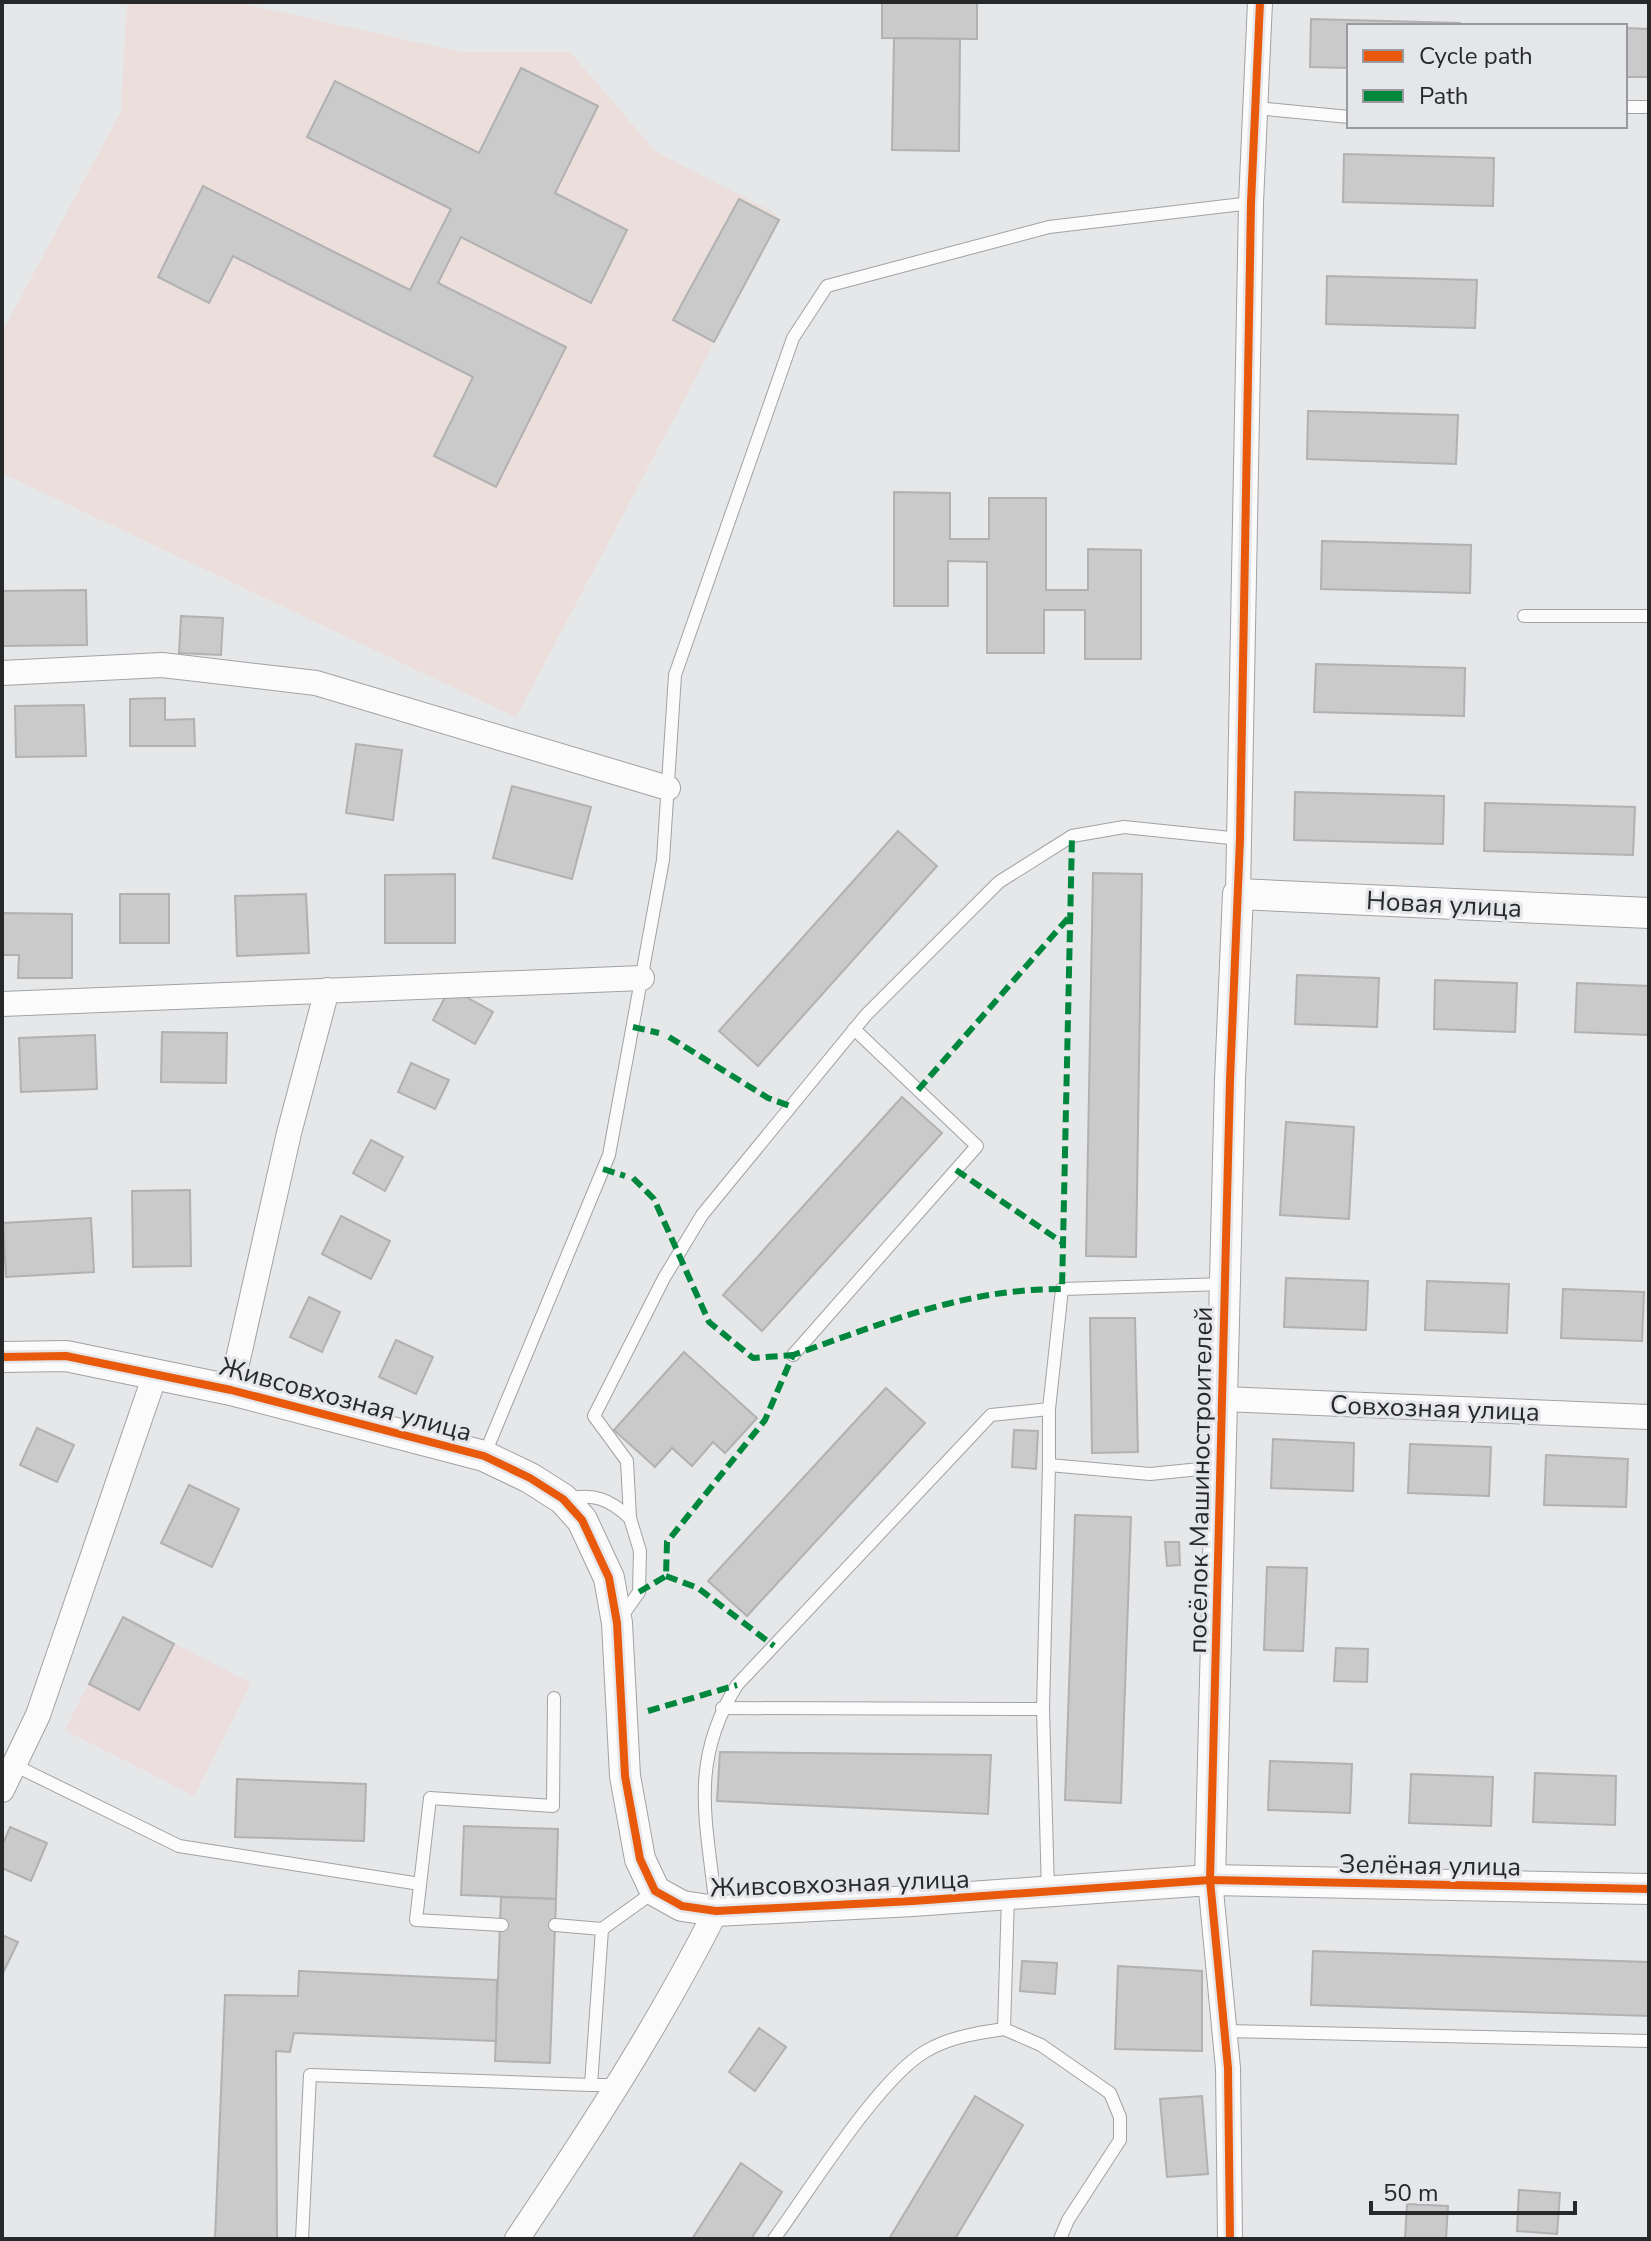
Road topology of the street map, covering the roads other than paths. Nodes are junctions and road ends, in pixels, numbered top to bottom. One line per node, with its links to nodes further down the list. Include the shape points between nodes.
1 (1260, 2): 4 (street)
2 (1627, 107): 3 (lane)
3 (1649, 107)
4 (1256, 108): 5 (lane); 6 (street)
5 (1347, 117)
6 (1251, 203): 10 (lane, via 1049,227 827,286 793,338 675,675); 11 (street)
7 (1524, 616): 8 (lane)
8 (1649, 616)
9 (2, 673): 10 (street, via 162,665 316,683)
10 (668, 788): 14 (lane, via 663,860)
11 (1240, 839): 12 (street); 17 (lane, via 1124,827 1072,836 999,882)
12 (1238, 894): 13 (street, Новая улица); 18 (street, посёлок Машиностроителей)
13 (1649, 913)
14 (642, 978): 15 (street); 26 (lane, via 609,1155)
15 (327, 990): 16 (street); 22 (street)
16 (2, 1004)
17 (854, 1029): 19 (lane, via 977,1146); 30 (lane, via 702,1215 594,1416 627,1461)
18 (1225, 1284): 23 (street, посёлок Машиностроителей); 24 (lane, via 1062,1289)
19 (793, 1355)
20 (2, 1357): 21 (street, Живсовхозная улица, via 66,1356)
21 (156, 1372): 22 (street, Живсовхозная улица); 35 (street, via 38,1715)
22 (231, 1390): 26 (street, Живсовхозная улица)
23 (1222, 1399): 25 (street, Совхозная улица); 28 (street, посёлок Машиностроителей)
24 (1049, 1409): 27 (lane); 33 (lane, via 991,1415 737,1685)
25 (1649, 1417)
26 (484, 1456): 29 (street, Живсовхозная улица)
27 (1049, 1465): 28 (lane, via 1150,1474); 34 (lane)
28 (1220, 1467): 37 (street, посёлок Машиностроителей)
29 (563, 1499): 30 (lane, via 607,1498); 31 (street, Живсовхозная улица, via 596,1544)
30 (630, 1518): 31 (lane, via 640,1551 639,1592)
31 (617, 1623): 40 (street, Живсовхозная улица, via 631,1824)
32 (554, 1698): 38 (lane, via 553,1806 430,1798)
33 (722, 1708): 34 (lane); 43 (lane, via 704,1766)
34 (1043, 1709): 41 (lane)
35 (14, 1765): 36 (street); 38 (lane, via 179,1846)
36 (2, 1790)
37 (1210, 1880): 39 (street, Зелёная улица); 41 (street, Живсовхозная улица); 48 (street)
38 (420, 1884): 44 (lane, via 416,1920)
39 (1649, 1889)
40 (655, 1891): 43 (street, Живсовхозная улица, via 682,1906); 46 (lane)
41 (1048, 1892): 42 (street, Живсовхозная улица)
42 (1008, 1896): 43 (street, Живсовхозная улица); 47 (lane)
43 (716, 1911): 51 (street)
44 (502, 1925)
45 (555, 1925): 46 (lane)
46 (602, 1929): 50 (lane)
47 (1004, 2029): 54 (lane, via 965,2035 926,2051 892,2078); 55 (lane, via 1041,2045 1110,2093 1120,2117 1120,2140)
48 (1225, 2031): 49 (lane); 56 (street)
49 (1649, 2041)
50 (591, 2085): 51 (lane); 52 (lane, via 310,2075)
51 (620, 2085): 53 (street)
52 (302, 2239)
53 (517, 2239)
54 (774, 2239)
55 (1060, 2239)
56 (1230, 2239)

